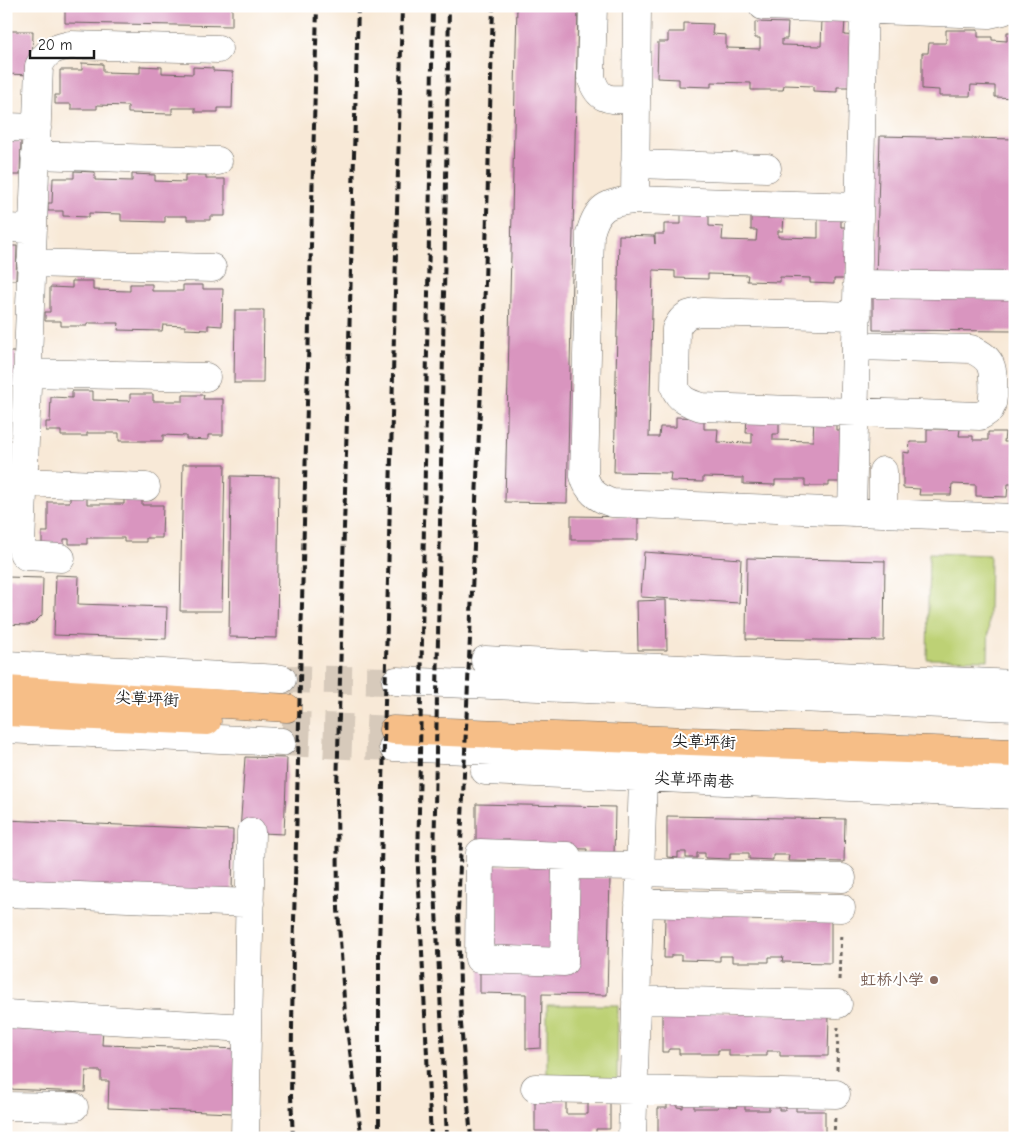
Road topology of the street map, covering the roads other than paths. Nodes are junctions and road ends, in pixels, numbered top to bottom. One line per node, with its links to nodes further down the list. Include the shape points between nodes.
1 (593, 6): 7 (street, via 594,87 600,96 610,99)
2 (637, 6): 7 (street)
3 (763, 6): 5 (street)
4 (1006, 6): 5 (street, via 1003,11 989,14)
5 (864, 8): 15 (street)
6 (218, 49): 9 (street, via 70,45 54,49 44,55 39,66)
7 (635, 99): 12 (street)
8 (6, 127): 9 (street)
9 (36, 128): 10 (street)
10 (35, 155): 11 (street); 16 (street)
11 (218, 161)
12 (635, 164): 13 (street); 14 (street)
13 (767, 168)
14 (635, 200): 15 (street); 31 (street, via 611,204 603,209 596,216 590,234 584,476 590,490 595,496 612,503)
15 (859, 207): 19 (street)
16 (19, 228): 17 (street)
17 (31, 263): 18 (street); 22 (street)
18 (212, 268)
19 (857, 284): 20 (street); 21 (street)
20 (1015, 286)
21 (857, 316): 23 (street); 26 (street, via 703,312 685,316 676,329 676,388 683,400 701,406)
22 (18, 333): 24 (street)
23 (856, 346): 26 (street); 26 (street, via 980,353 990,364 992,372 992,404 980,416)
24 (27, 373): 25 (street); 27 (street)
25 (206, 377)
26 (855, 411): 31 (street)
27 (16, 438): 29 (street)
28 (883, 471): 32 (street)
29 (23, 482): 30 (street); 34 (street, via 21,550 26,556)
30 (146, 487)
31 (852, 512): 32 (street)
32 (882, 513): 33 (street)
33 (1015, 518)
34 (61, 558)
35 (485, 660): 39 (street, via 540,655)
36 (6, 665): 37 (street)
37 (282, 679)
38 (396, 681): 41 (street)
39 (1015, 684)
40 (6, 690): 43 (main road, 尖草坪街)
41 (1015, 707)
42 (6, 712): 43 (main road, 尖草坪街)
43 (284, 725): 44 (street)
44 (6, 729)
45 (393, 730): 46 (main road, 尖草坪街); 47 (main road, 尖草坪街); 49 (street)
46 (1015, 738)
47 (1015, 754)
48 (485, 771): 50 (street)
49 (1015, 772)
50 (643, 777): 51 (street, 尖草坪南巷); 54 (street, 尖草坪南巷)
51 (1015, 795)
52 (251, 832): 57 (street)
53 (566, 865): 53 (street, via 567,856 480,853 479,960 564,962); 54 (street)
54 (640, 870): 55 (street); 58 (street, 尖草坪南巷)
55 (842, 878)
56 (6, 893): 57 (street)
57 (250, 903): 63 (street)
58 (639, 903): 59 (street); 60 (street, 尖草坪南巷)
59 (842, 908)
60 (636, 1000): 61 (street); 65 (street, 尖草坪南巷)
61 (838, 1004)
62 (6, 1014): 63 (street)
63 (248, 1028): 69 (street)
64 (535, 1088): 65 (street)
65 (633, 1090): 66 (street); 70 (street, 尖草坪南巷)
66 (836, 1094)
67 (6, 1106): 68 (street)
68 (74, 1107)
69 (245, 1138)
70 (632, 1138)

